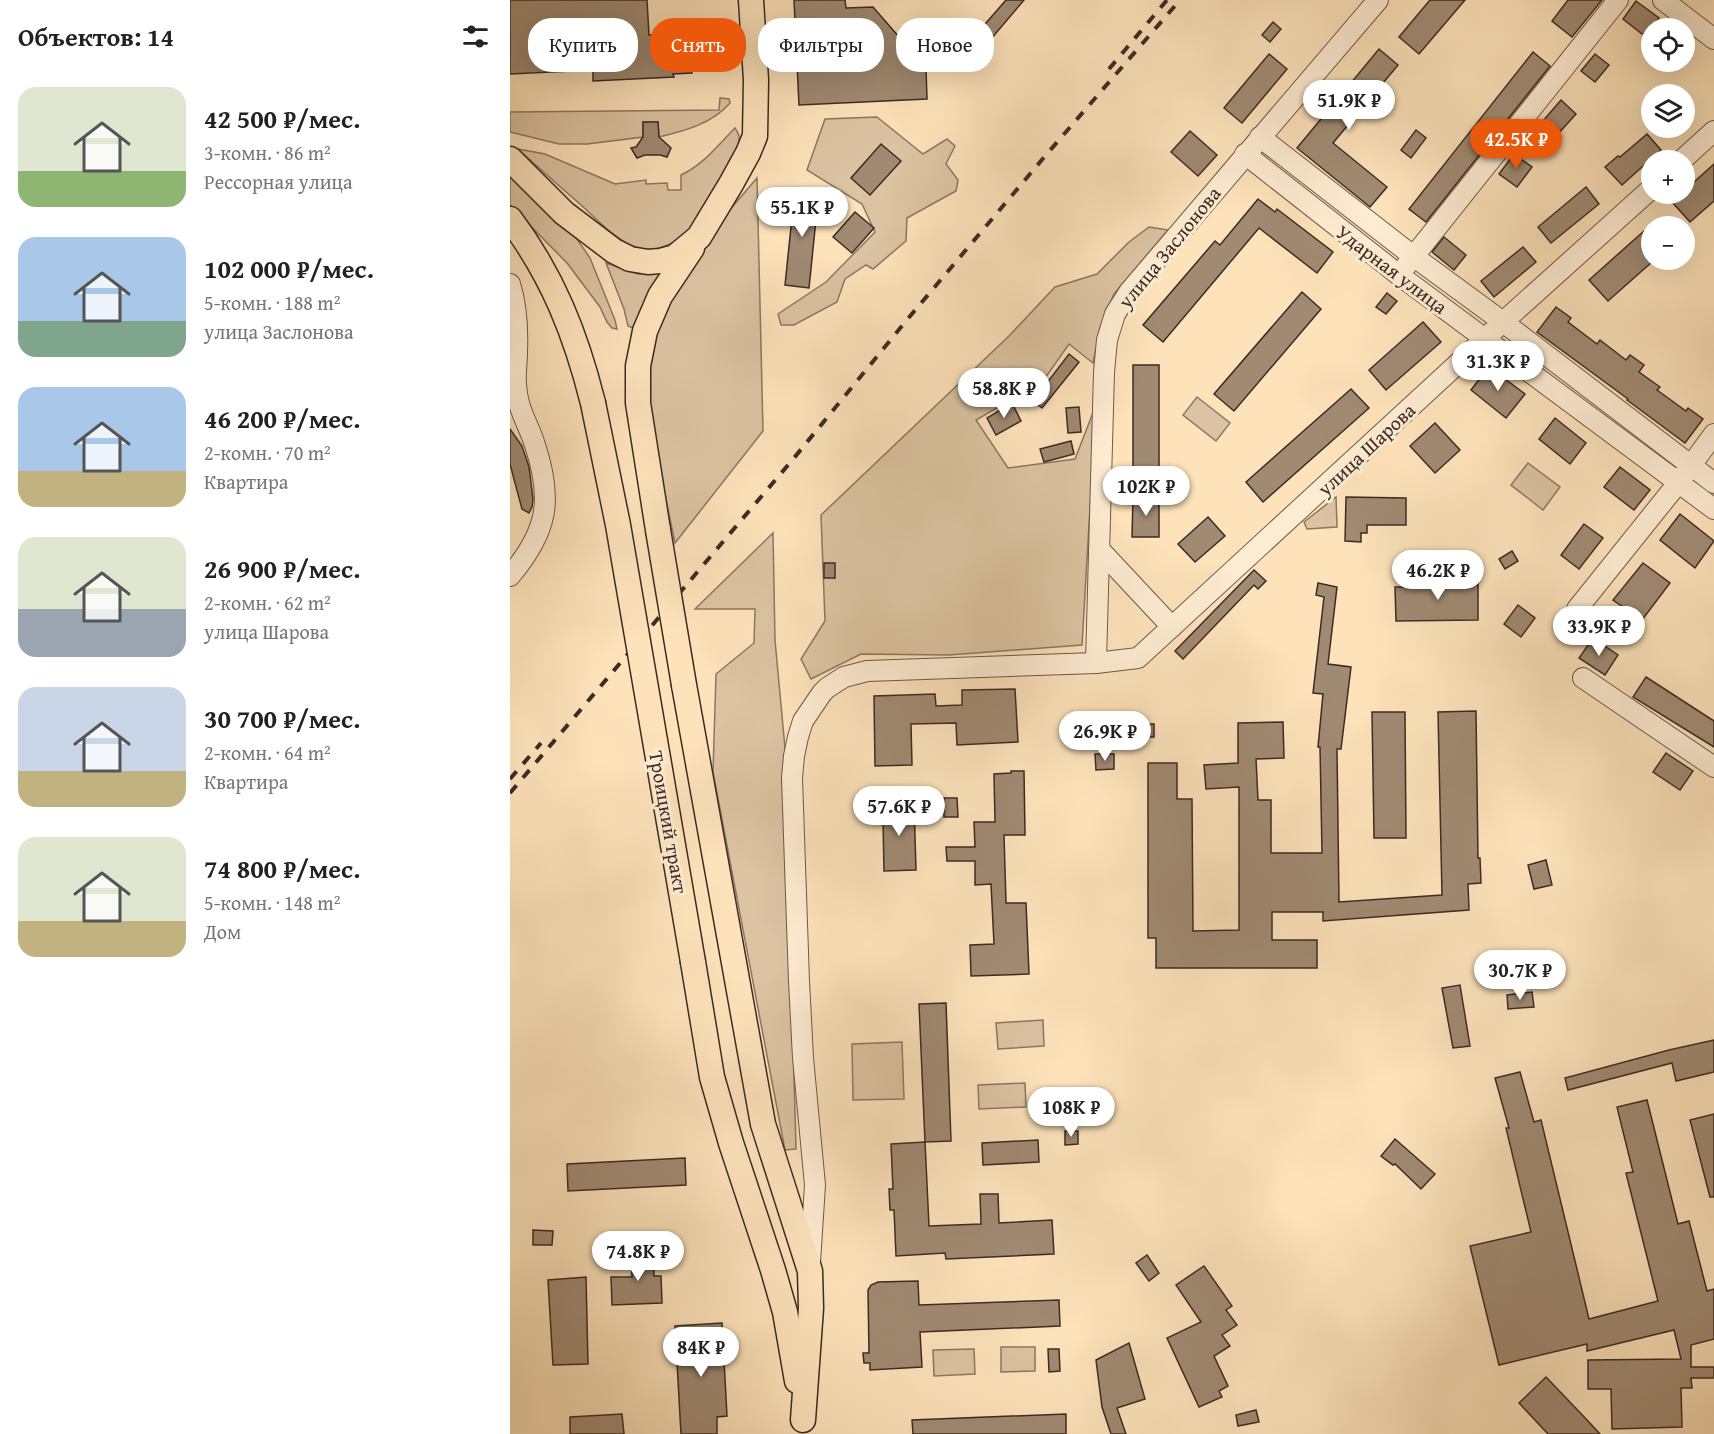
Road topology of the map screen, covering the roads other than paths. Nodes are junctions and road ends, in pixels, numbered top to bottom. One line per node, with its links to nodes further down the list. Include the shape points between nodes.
1 (751, 0): 13 (main road, via 755,136 743,164)
2 (1378, 0): 7 (street, улица Заслонова)
3 (1618, 0): 14 (street)
4 (1663, 0): 5 (street)
5 (1714, 39)
6 (1714, 131): 8 (street)
7 (1260, 137): 9 (street, улица Заслонова); 14 (street, Ударная улица)
8 (1693, 150)
9 (1245, 154): 15 (street, Ударная улица); 24 (street, улица Заслонова, via 1129,292 1115,314 1107,340 1104,372)
10 (510, 159): 13 (main road, via 564,213 630,259 648,262 675,257)
11 (1641, 198): 17 (street, улица Шарова)
12 (510, 219): 34 (main road, Троицкий тракт, bridge, via 560,301 594,403 712,1077 785,1312)
13 (699, 237): 32 (main road, bridge, via 660,296 645,331 638,366 638,403 763,1124)
14 (1413, 256): 15 (street); 17 (street, Ударная улица)
15 (1399, 275): 18 (street, Ударная улица)
16 (510, 284): 25 (street, via 518,321 519,408 535,444 546,498 534,541)
17 (1503, 322): 18 (street, улица Шарова); 20 (street, Ударная улица)
18 (1485, 338): 21 (street, Ударная улица); 27 (street, улица Шарова)
19 (1714, 434): 20 (street)
20 (1690, 466): 21 (street); 22 (street, Ударная улица)
21 (1678, 483): 23 (street, Ударная улица); 26 (street)
22 (1714, 483)
23 (1714, 509)
24 (1100, 549): 27 (street); 28 (street, улица Заслонова)
25 (510, 576)
26 (1577, 609)
27 (1172, 627): 28 (street, улица Шарова, via 1138,658)
28 (1096, 663): 31 (street, улица Шарова, via 867,671 844,677 827,688 803,721 792,778 803,1058)
29 (1583, 678): 30 (street)
30 (1714, 766)
31 (815, 1185): 32 (street, via 808,1193 797,1196); 33 (street, улица Шарова)
32 (782, 1188): 33 (main road)
33 (810, 1271): 34 (main road)
34 (804, 1427)

